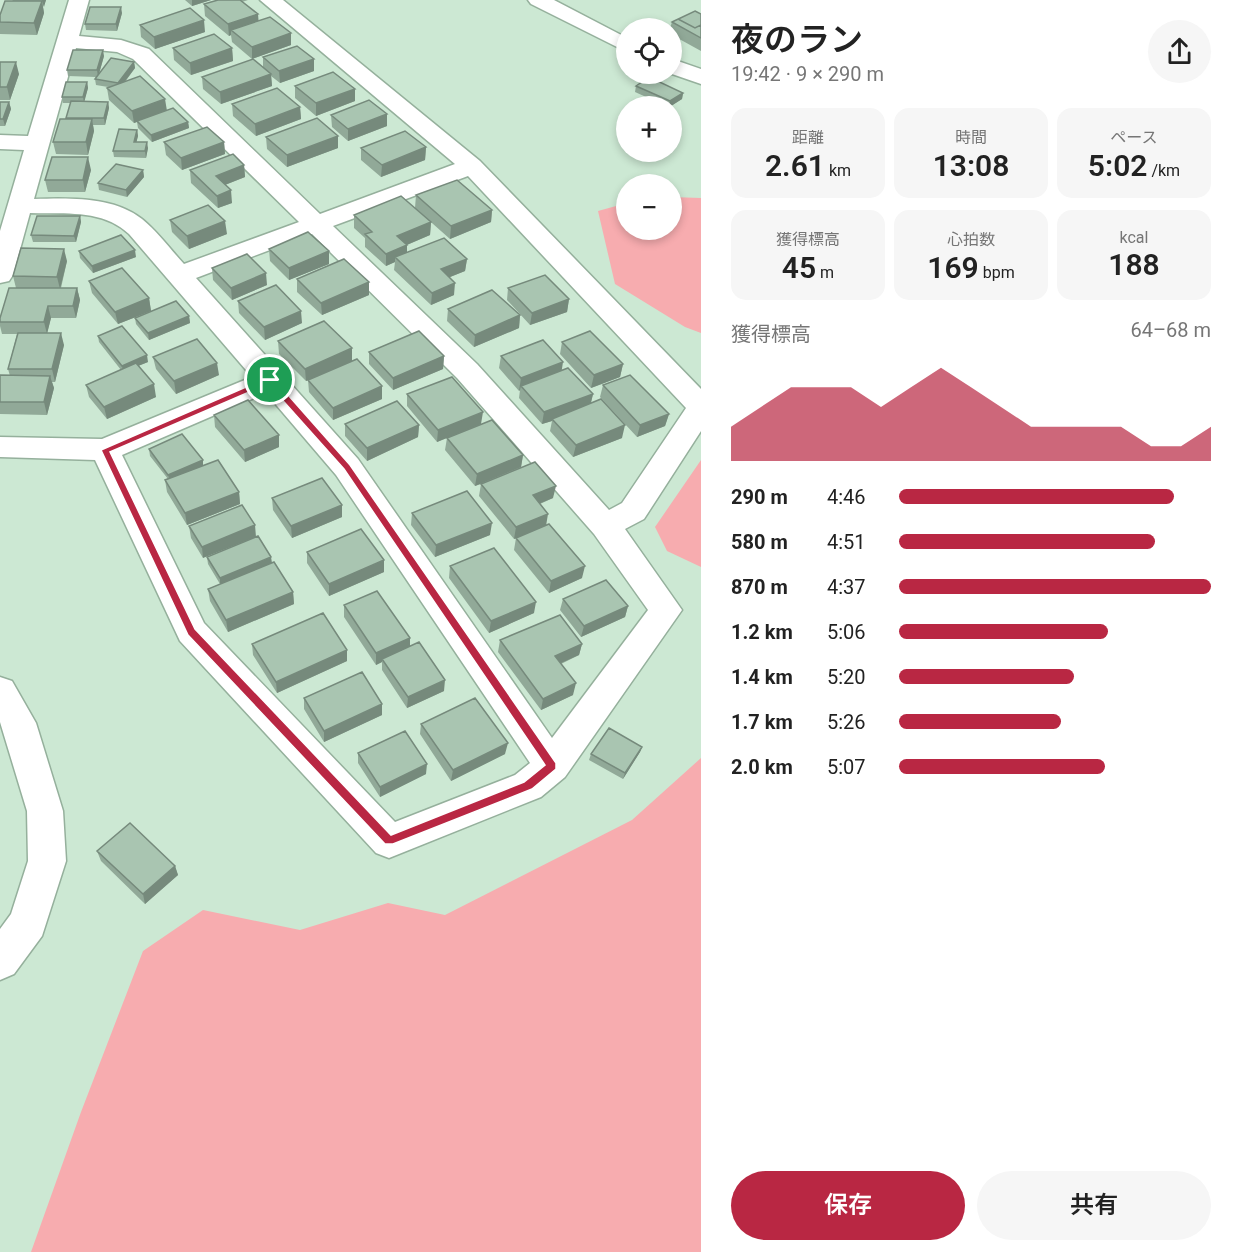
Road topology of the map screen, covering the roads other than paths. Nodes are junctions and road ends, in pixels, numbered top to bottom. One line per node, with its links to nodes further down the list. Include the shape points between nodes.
1 (80, 0): 5 (street)
2 (270, 0): 10 (street)
3 (538, 0): 4 (street)
4 (616, 40)
5 (68, 41): 9 (street); 12 (street, via 121,46 141,54)
6 (682, 70): 7 (street)
7 (701, 77)
8 (0, 142): 9 (street)
9 (38, 143): 11 (street)
10 (472, 166): 12 (street); 16 (street)
11 (20, 206): 13 (street); 14 (street, via 92,208 114,213 131,222)
12 (316, 224): 14 (street); 19 (street, via 467,370)
13 (0, 275)
14 (179, 275): 15 (street)
15 (270, 380): 18 (street); 21 (street, via 347,467)
16 (701, 407): 19 (street, via 633,511)
17 (0, 447): 18 (street)
18 (105, 450): 21 (street, via 192,632 389,841 528,786)
19 (604, 526): 21 (street, via 666,610)
20 (0, 691): 22 (street, via 19,723 45,812 47,861 28,923)
21 (552, 766)
22 (0, 961)

